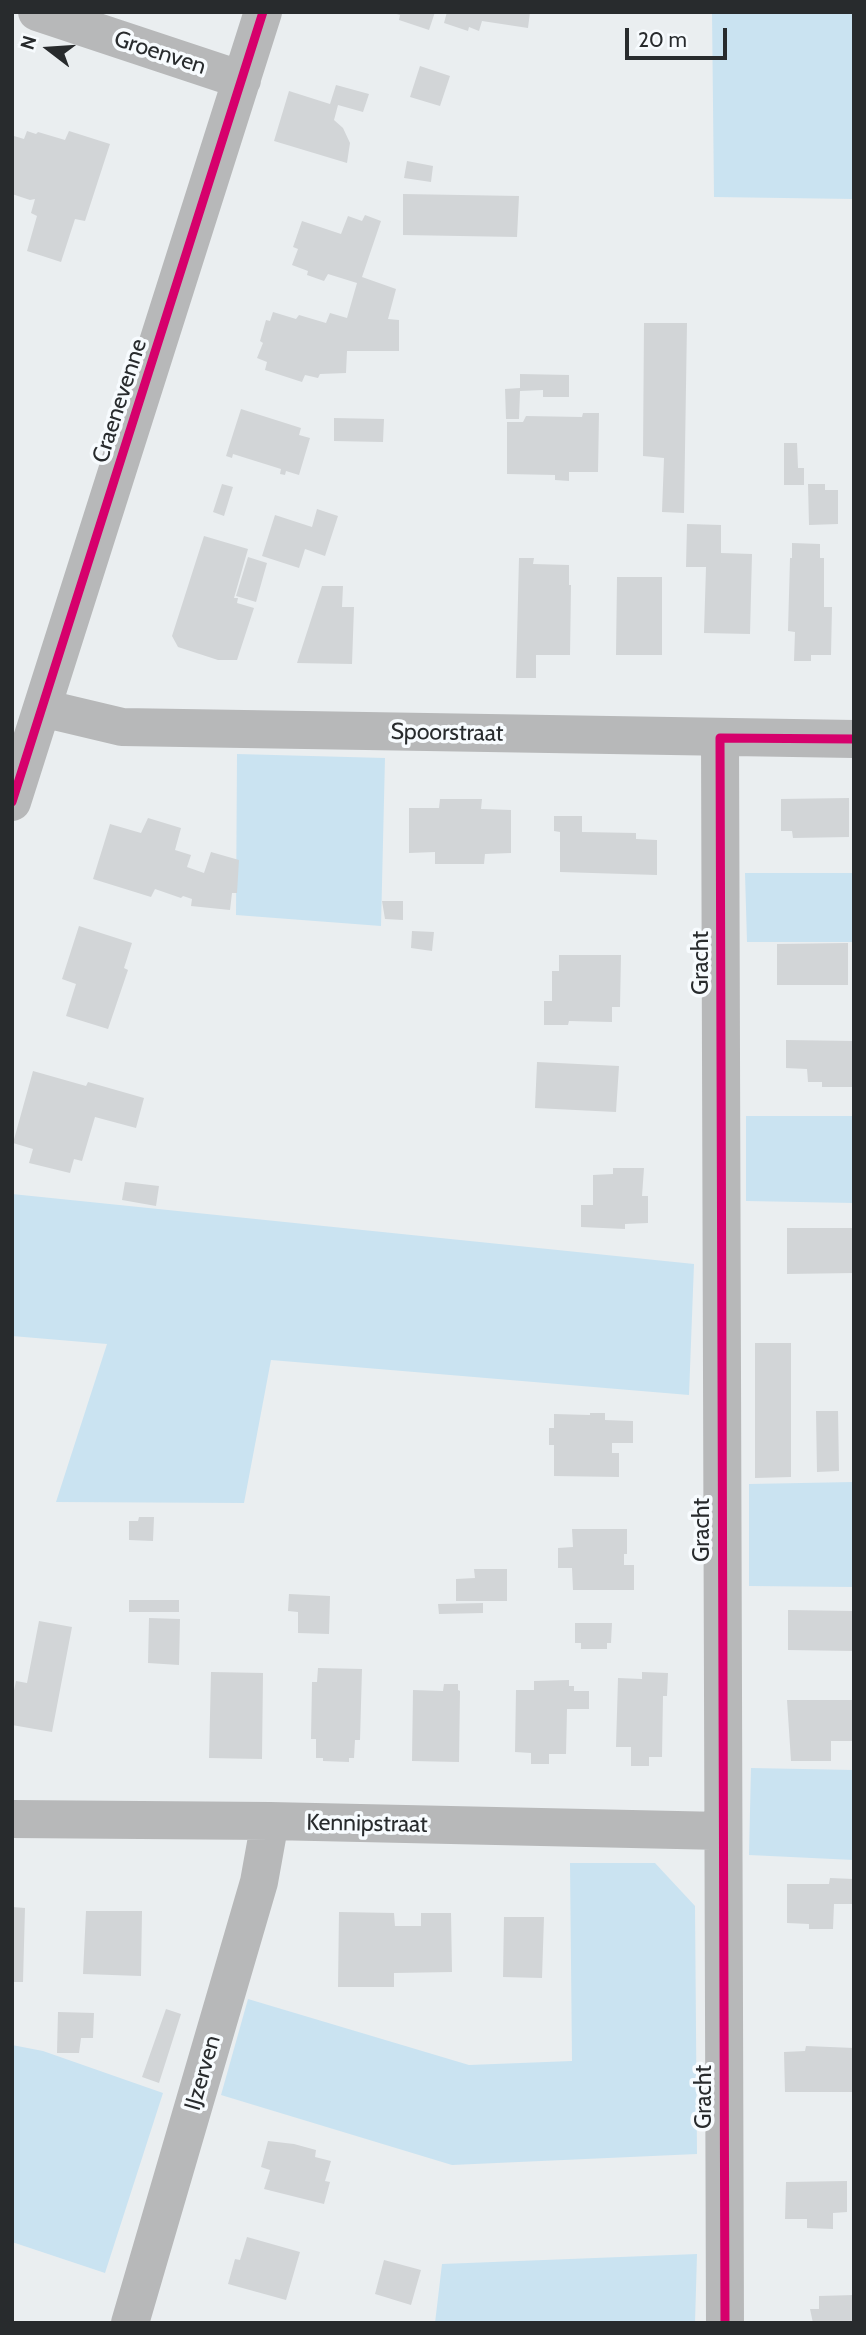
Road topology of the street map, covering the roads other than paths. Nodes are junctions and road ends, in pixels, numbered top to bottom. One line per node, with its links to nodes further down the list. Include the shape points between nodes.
1 (37, 12): 3 (street, Groenven)
2 (263, 12): 3 (street, Craenevenne)
3 (242, 80): 4 (street, Craenevenne)
4 (42, 708): 5 (street, Spoorstraat, via 122,727); 7 (street, Craenevenne)
5 (720, 738): 6 (street, Spoorstraat); 10 (street, Gracht)
6 (854, 739)
7 (12, 802)
8 (12, 1819): 9 (street, Kennipstraat)
9 (270, 1821): 10 (street, Kennipstraat); 11 (street, IJzerven, via 259,1882)
10 (722, 1831): 12 (street, Gracht)
11 (130, 2323)
12 (725, 2323)

